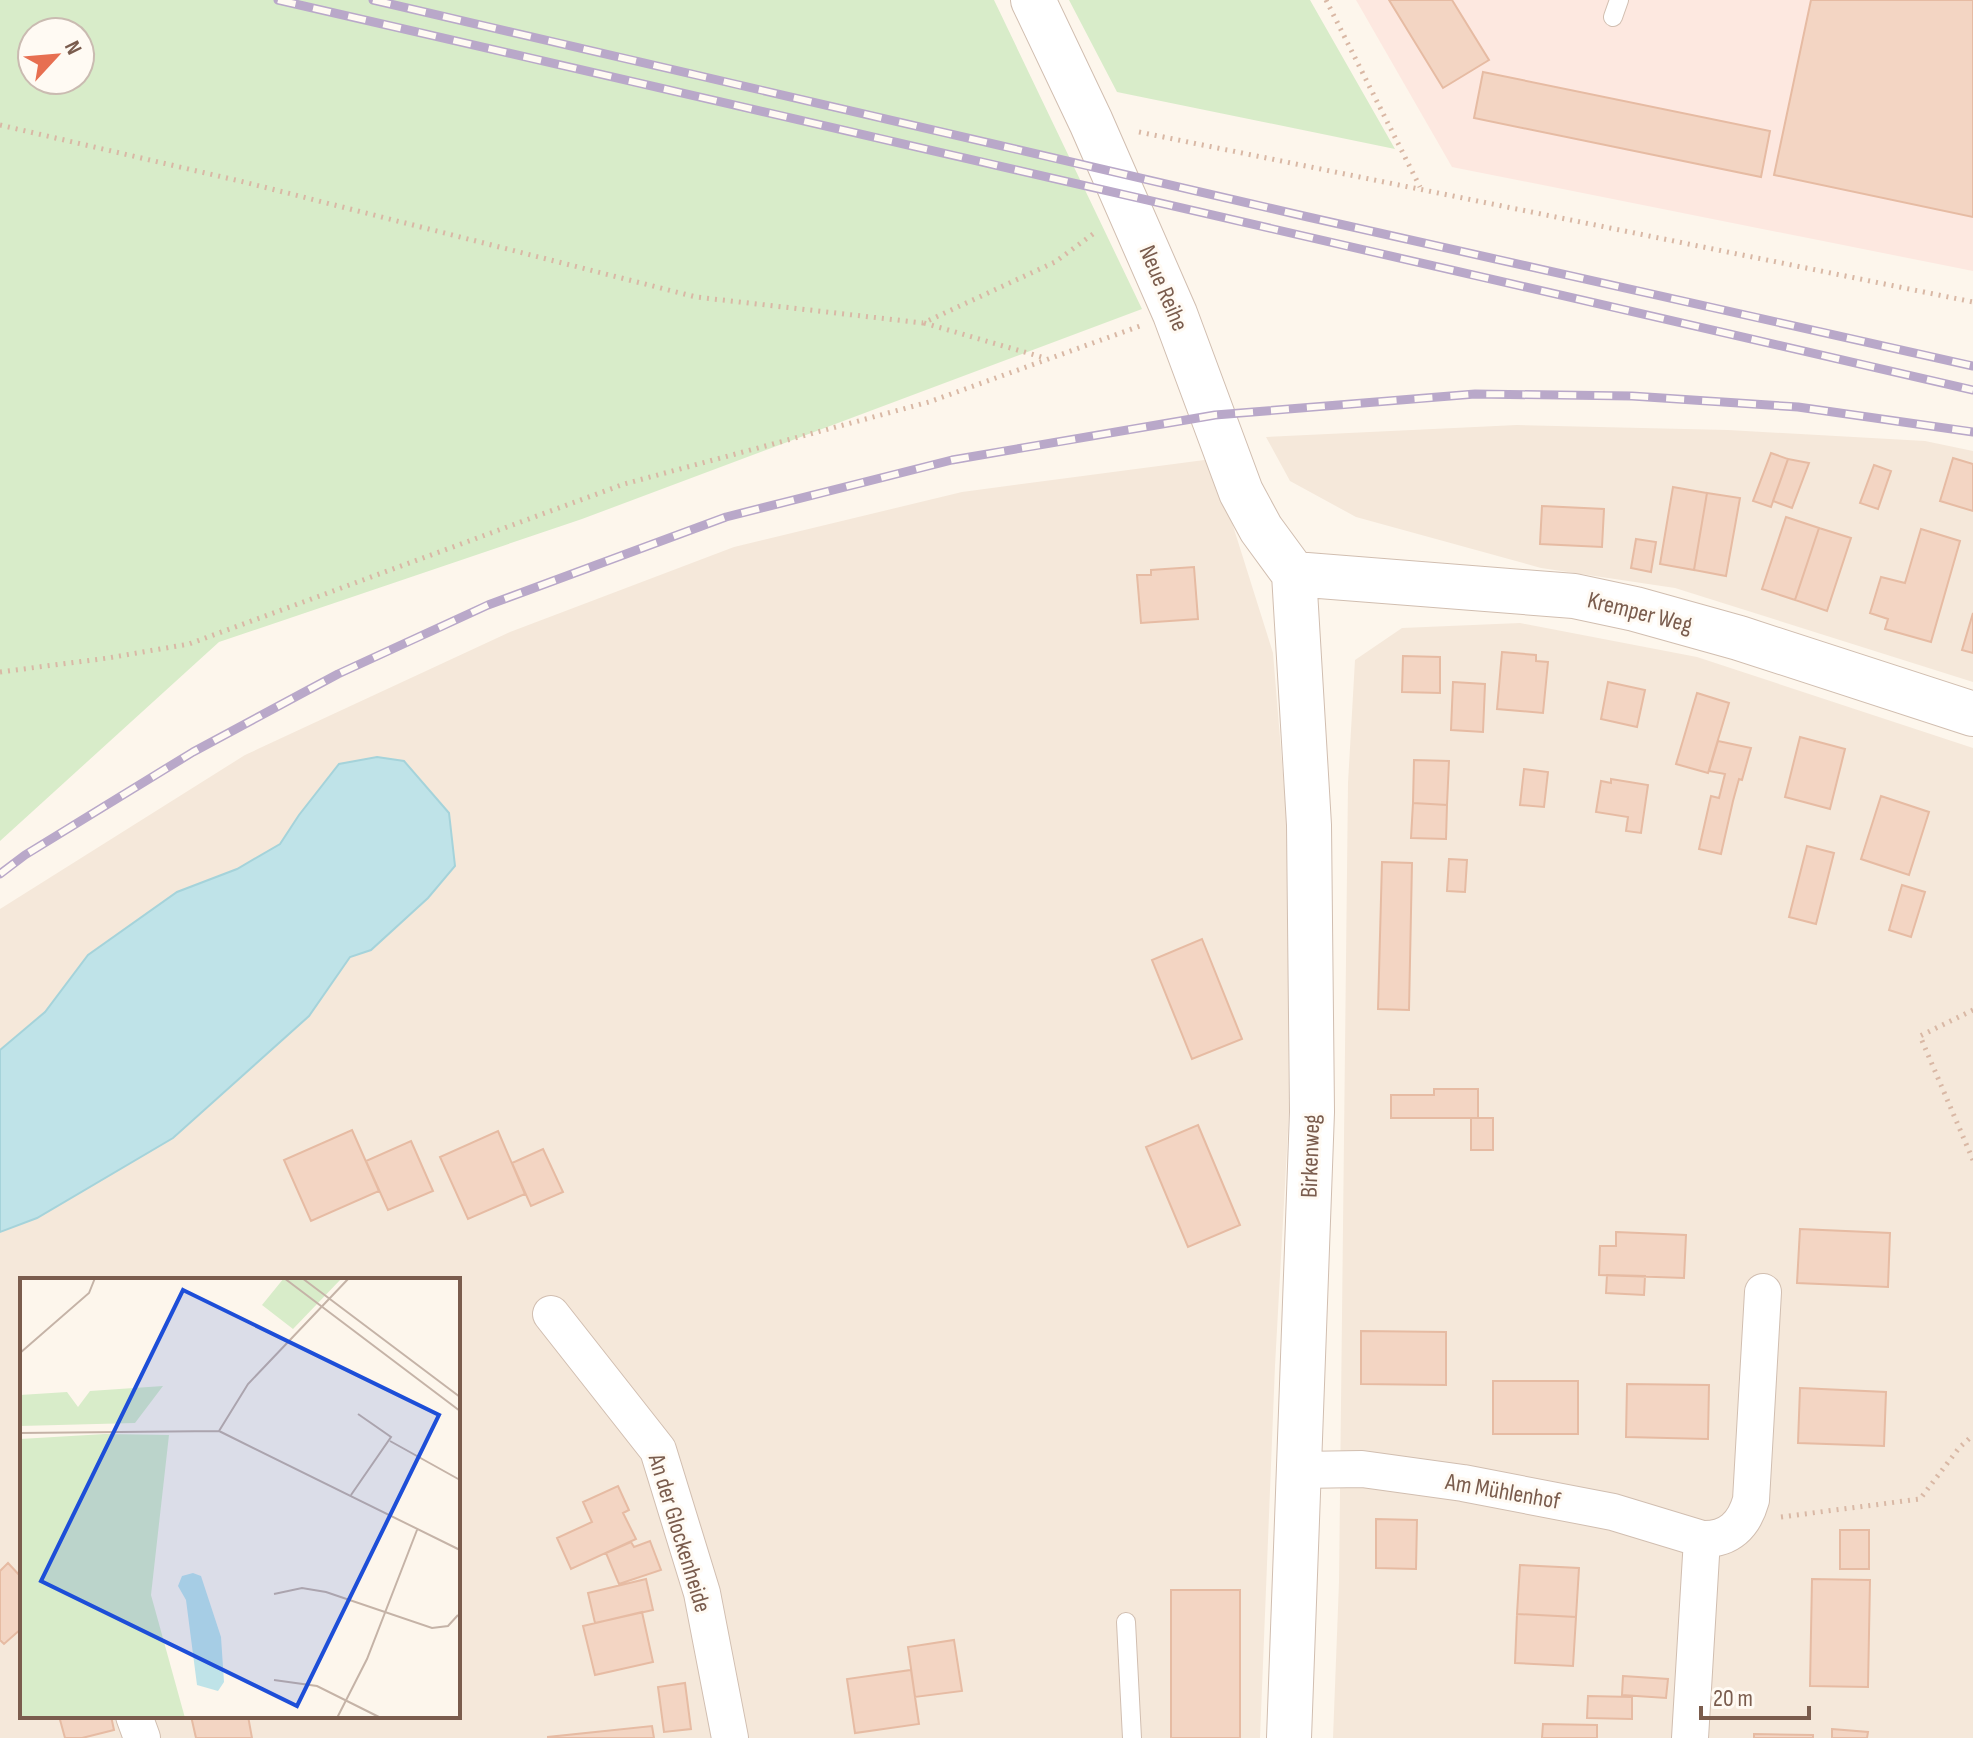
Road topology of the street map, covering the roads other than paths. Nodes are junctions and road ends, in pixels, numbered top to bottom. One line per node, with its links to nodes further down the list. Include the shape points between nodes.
1 (1033, 0): 2 (street, Neue Reihe, via 1175,314 1241,492)
2 (1294, 574): 3 (street, Kremper Weg, via 1574,596 1753,642); 6 (street, Birkenweg, via 1309,825 1312,1096)
3 (1973, 714)
4 (1763, 1292): 7 (street, via 1751,1500 1744,1520 1726,1535)
5 (551, 1314): 11 (street, An der Glockenheide, via 658,1450 702,1593)
6 (1300, 1470): 7 (street, Am Mühlenhof, via 1362,1469 1463,1483 1613,1512); 13 (street, Birkenweg)
7 (1702, 1539): 14 (street)
8 (1126, 1622): 12 (lane)
9 (135, 1718): 10 (street)
10 (142, 1738)
11 (730, 1738)
12 (1132, 1738)
13 (1289, 1738)
14 (1690, 1738)

